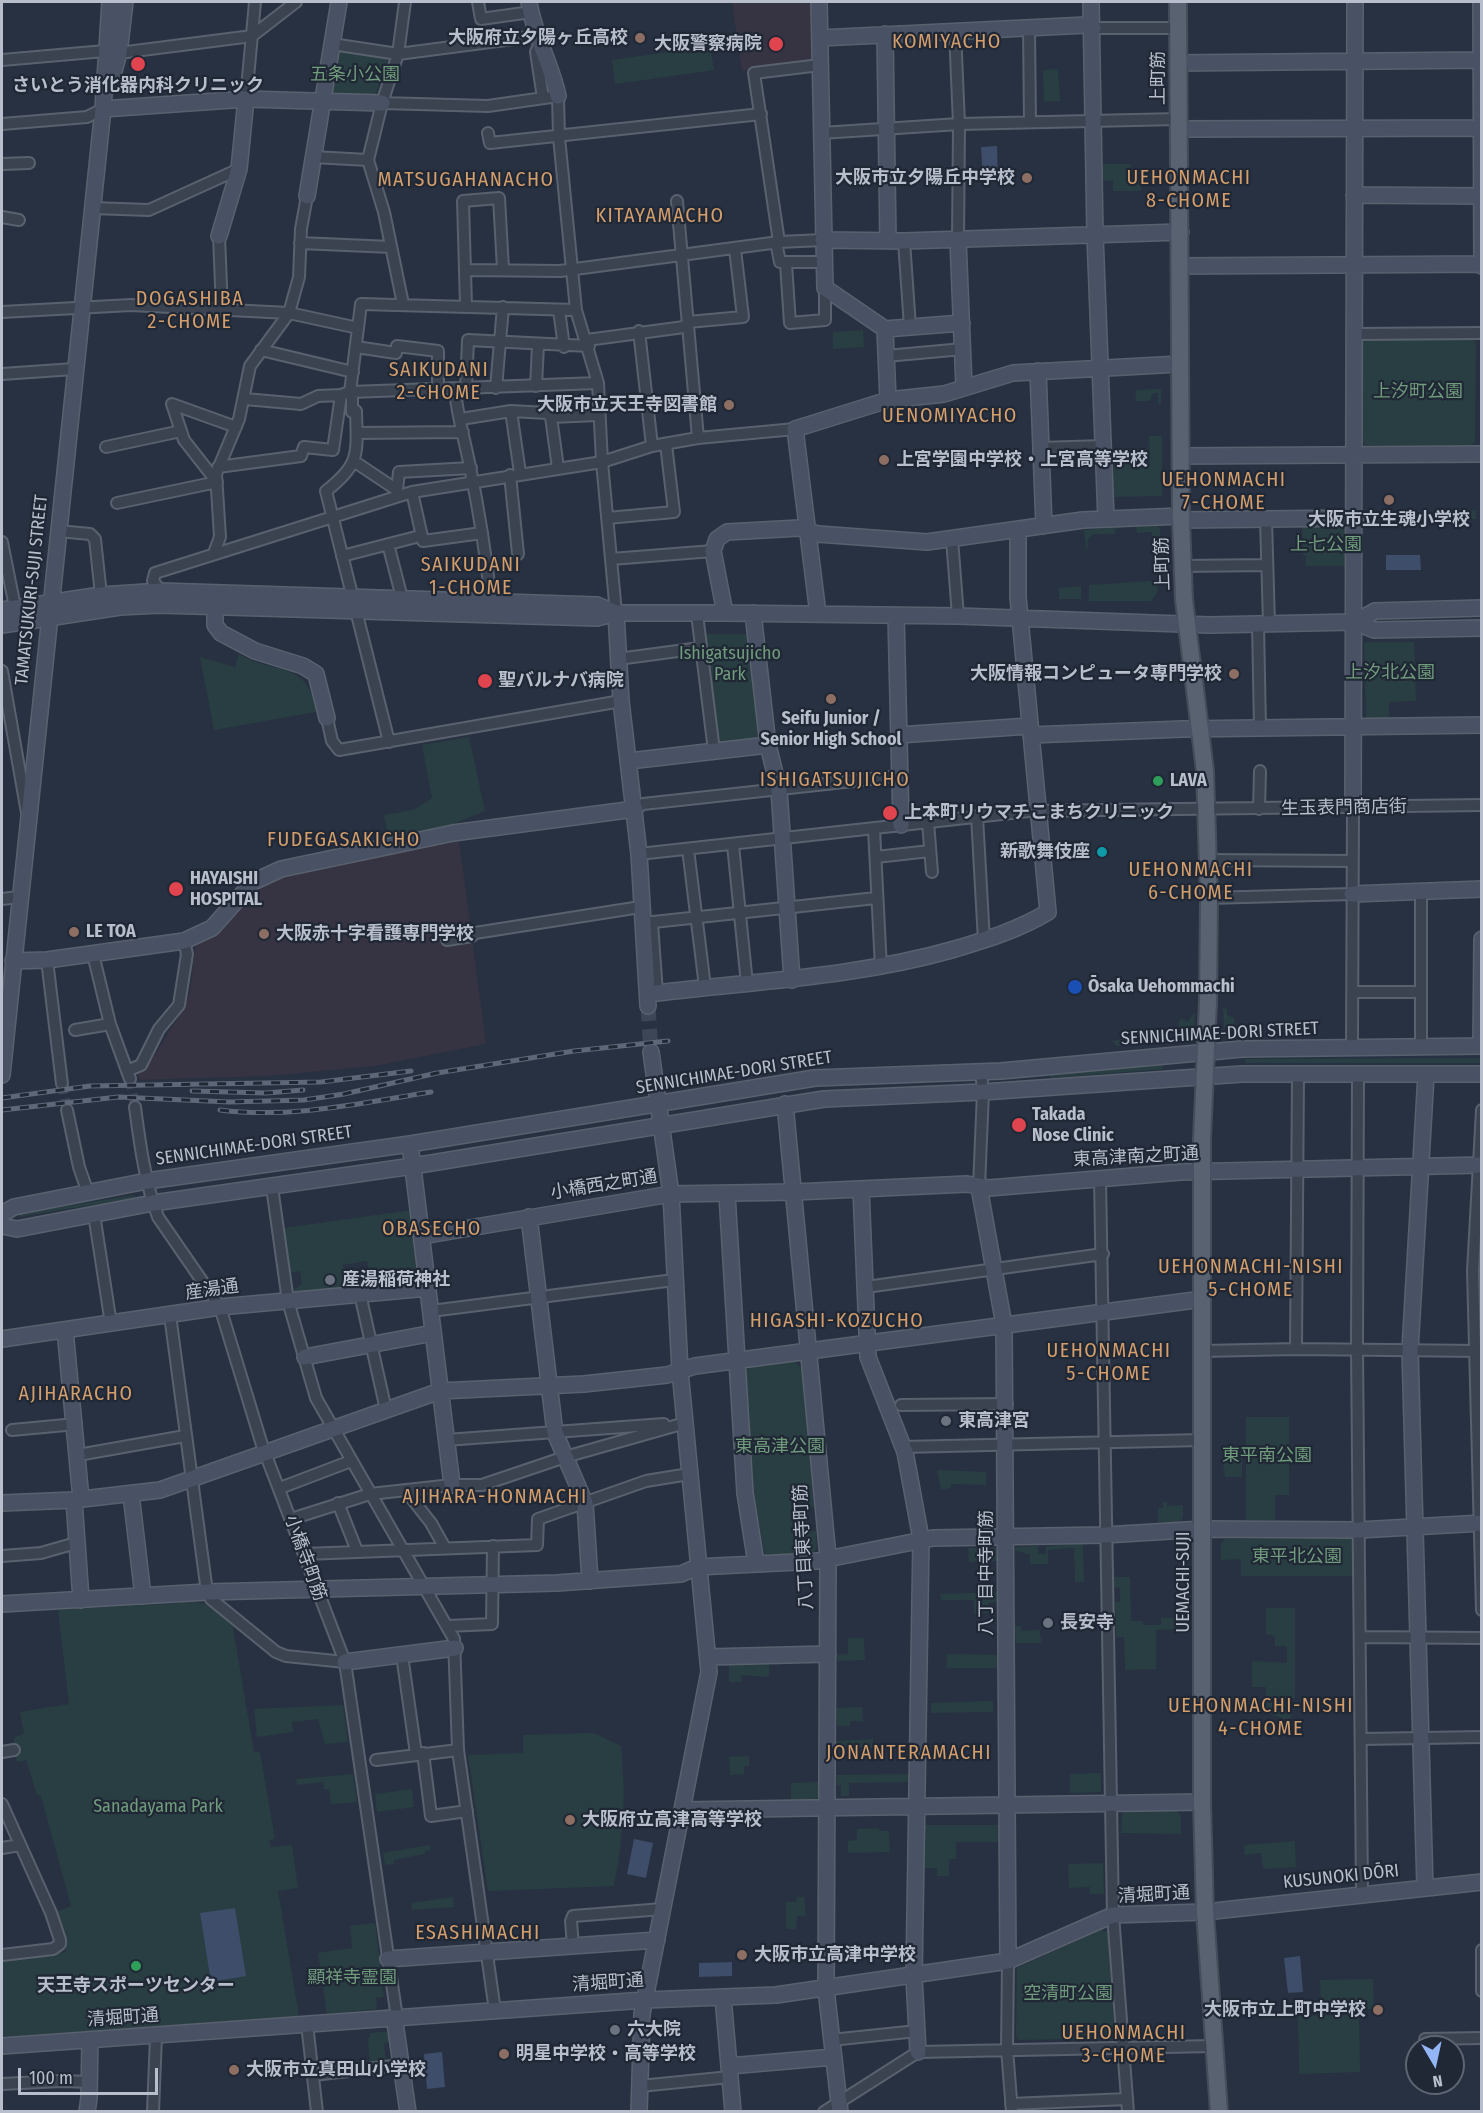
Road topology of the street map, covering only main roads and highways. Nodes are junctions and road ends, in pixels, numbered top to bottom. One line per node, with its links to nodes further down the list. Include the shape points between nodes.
1 (1178, 2): 2 (main road, 上町筋, via 1181,518 1206,810)
2 (1206, 1052): 3 (main road, UEMACHI-SUJI, via 1202,1802 1205,1912)
3 (1219, 2112)

